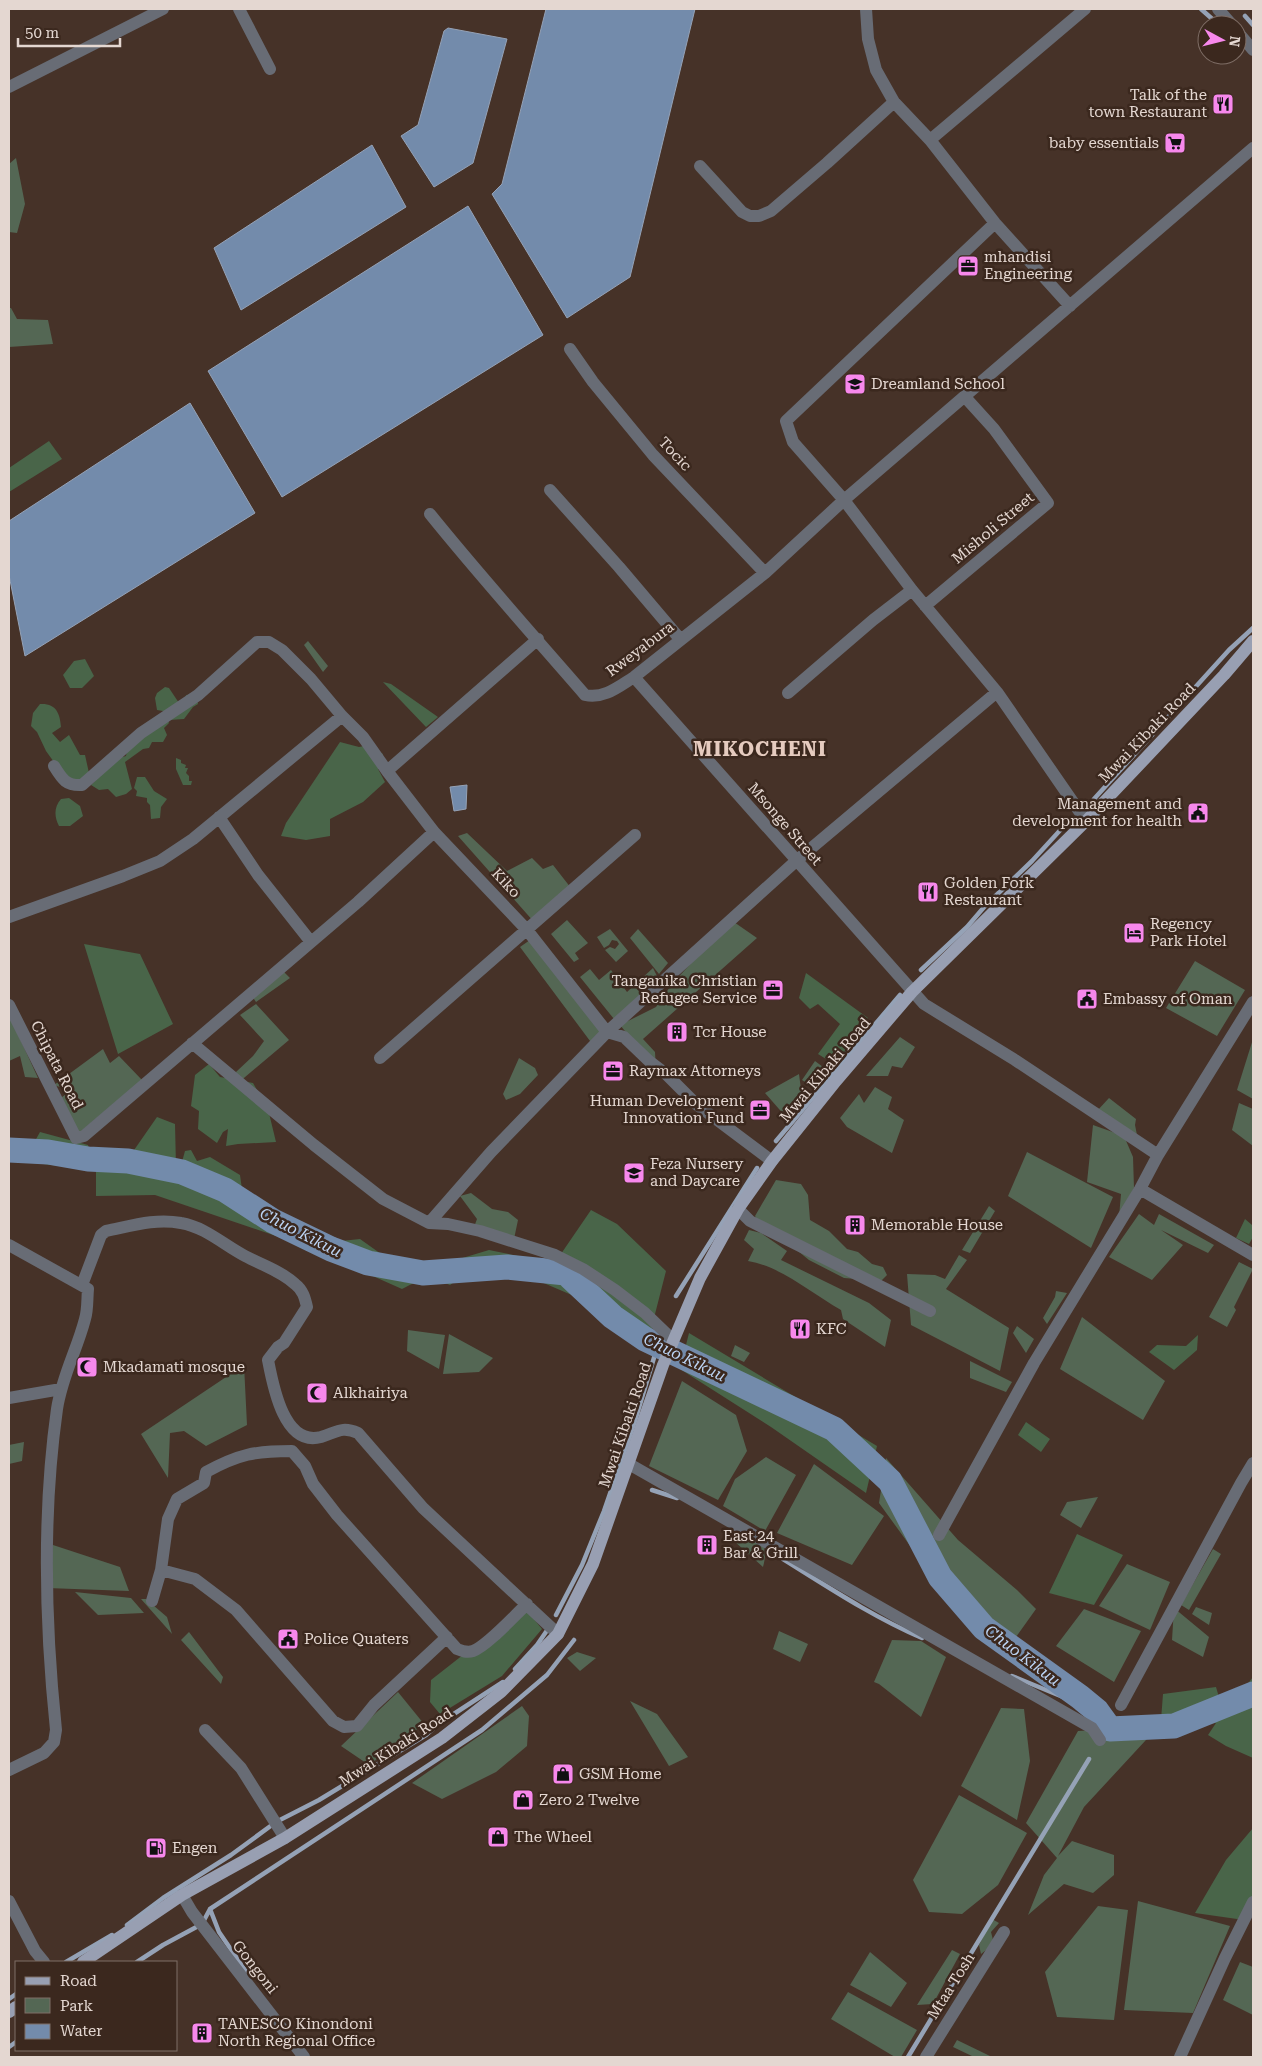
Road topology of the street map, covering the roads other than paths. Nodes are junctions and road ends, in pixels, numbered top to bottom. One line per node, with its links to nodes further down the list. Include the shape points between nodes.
1 (163, 9): 6 (street)
2 (239, 9): 5 (street)
3 (866, 9): 7 (street, via 868,38 876,70)
4 (1085, 9): 8 (street)
5 (270, 69)
6 (9, 87)
7 (894, 102): 8 (street); 10 (street, via 771,211 759,216 742,212)
8 (930, 140): 11 (street)
9 (1253, 148): 12 (street, Rweyabura)
10 (700, 166)
11 (995, 223): 12 (street); 16 (street, via 786,421 793,442)
12 (1070, 306): 14 (street, Rweyabura)
13 (570, 349): 18 (street, Tocic, via 653,455)
14 (965, 397): 16 (street, Rweyabura); 20 (street, Misholi Street, via 994,429 1048,503)
15 (550, 490): 22 (street)
16 (844, 500): 18 (street, Rweyabura); 19 (street)
17 (430, 514): 21 (street, Rweyabura, via 482,579)
18 (765, 573): 22 (street, Rweyabura)
19 (912, 590): 20 (street); 26 (street)
20 (925, 606): 25 (street)
21 (538, 639): 24 (street, Rweyabura, via 585,695 596,697); 29 (street)
22 (680, 639): 24 (street, Rweyabura)
23 (1253, 641): 31 (main road, Mwai Kibaki Road)
24 (634, 677): 34 (street, Msonge Street)
25 (997, 692): 31 (street); 34 (street)
26 (788, 693)
27 (342, 716): 28 (street, Kiko, via 282,650 269,642 257,642 198,695 141,733 82,785 63,781); 29 (street, Kiko, via 364,737); 30 (street)
28 (54, 766)
29 (387, 771): 32 (street, Kiko)
30 (218, 817): 35 (street, via 160,861); 37 (street)
31 (1086, 821): 38 (main road, Mwai Kibaki Road)
32 (434, 832): 36 (street, Kiko); 37 (street)
33 (635, 835): 36 (street)
34 (796, 861): 38 (street, Msonge Street); 41 (street)
35 (9, 917)
36 (527, 930): 41 (street, Kiko); 43 (street)
37 (310, 942): 42 (street)
38 (912, 992): 44 (street, Msonge Street, via 924,1004); 45 (main road, Mwai Kibaki Road)
39 (1253, 1002): 44 (street)
40 (9, 1005): 42 (street, Chipata Road, via 76,1138 84,1136)
41 (607, 1032): 45 (street, Kiko, via 624,1037 696,1104); 48 (street, via 491,1152)
42 (192, 1043): 48 (street, via 376,1193)
43 (380, 1058)
44 (1158, 1155): 46 (street)
45 (772, 1161): 47 (main road, Mwai Kibaki Road)
46 (1140, 1189): 50 (street); 58 (street, via 1034,1363)
47 (738, 1209): 52 (street, via 750,1221); 53 (main road, Mwai Kibaki Road, via 700,1278)
48 (429, 1222): 53 (street, via 480,1231 555,1255 615,1290 645,1313)
49 (9, 1244): 51 (street)
50 (1253, 1255)
51 (82, 1285): 54 (street, via 88,1289 85,1320); 61 (street, via 101,1235 106,1231 152,1221 194,1226 286,1277 303,1293 306,1307 284,1343 268,1360 278,1398 296,1434 307,1438 348,1429 358,1433 423,1508)
52 (930, 1311)
53 (672, 1343): 57 (main road, Mwai Kibaki Road)
54 (61, 1389): 55 (street); 67 (street, via 46,1539 56,1730 54,1742 44,1754)
55 (9, 1398)
56 (1253, 1463): 64 (street)
57 (629, 1464): 62 (main road, Mwai Kibaki Road, via 593,1564); 66 (street, via 1092,1728)
58 (939, 1535)
59 (161, 1570): 60 (street); 63 (street, via 195,1578 236,1610 333,1721 344,1726 357,1726 374,1705); 63 (street, via 168,1519 177,1499 204,1483 206,1472 232,1458 292,1451 337,1515)
60 (152, 1601)
61 (527, 1604): 62 (street); 63 (street, via 473,1651 457,1649)
62 (558, 1634): 68 (main road, Mwai Kibaki Road, via 508,1686 473,1715)
63 (447, 1637)
64 (1121, 1705)
65 (205, 1730): 68 (street, via 241,1768)
66 (1100, 1740)
67 (9, 1770)
68 (285, 1838): 69 (main road, Mwai Kibaki Road)
69 (182, 1895): 74 (main road, Mwai Kibaki Road); 75 (street, Gongoni)
70 (9, 1901): 73 (street)
71 (1253, 1902): 77 (street)
72 (1004, 1932): 76 (street, Mtaa Tosh)
73 (43, 1961)
74 (84, 1961)
75 (304, 2057)
76 (926, 2057)
77 (1180, 2057)

